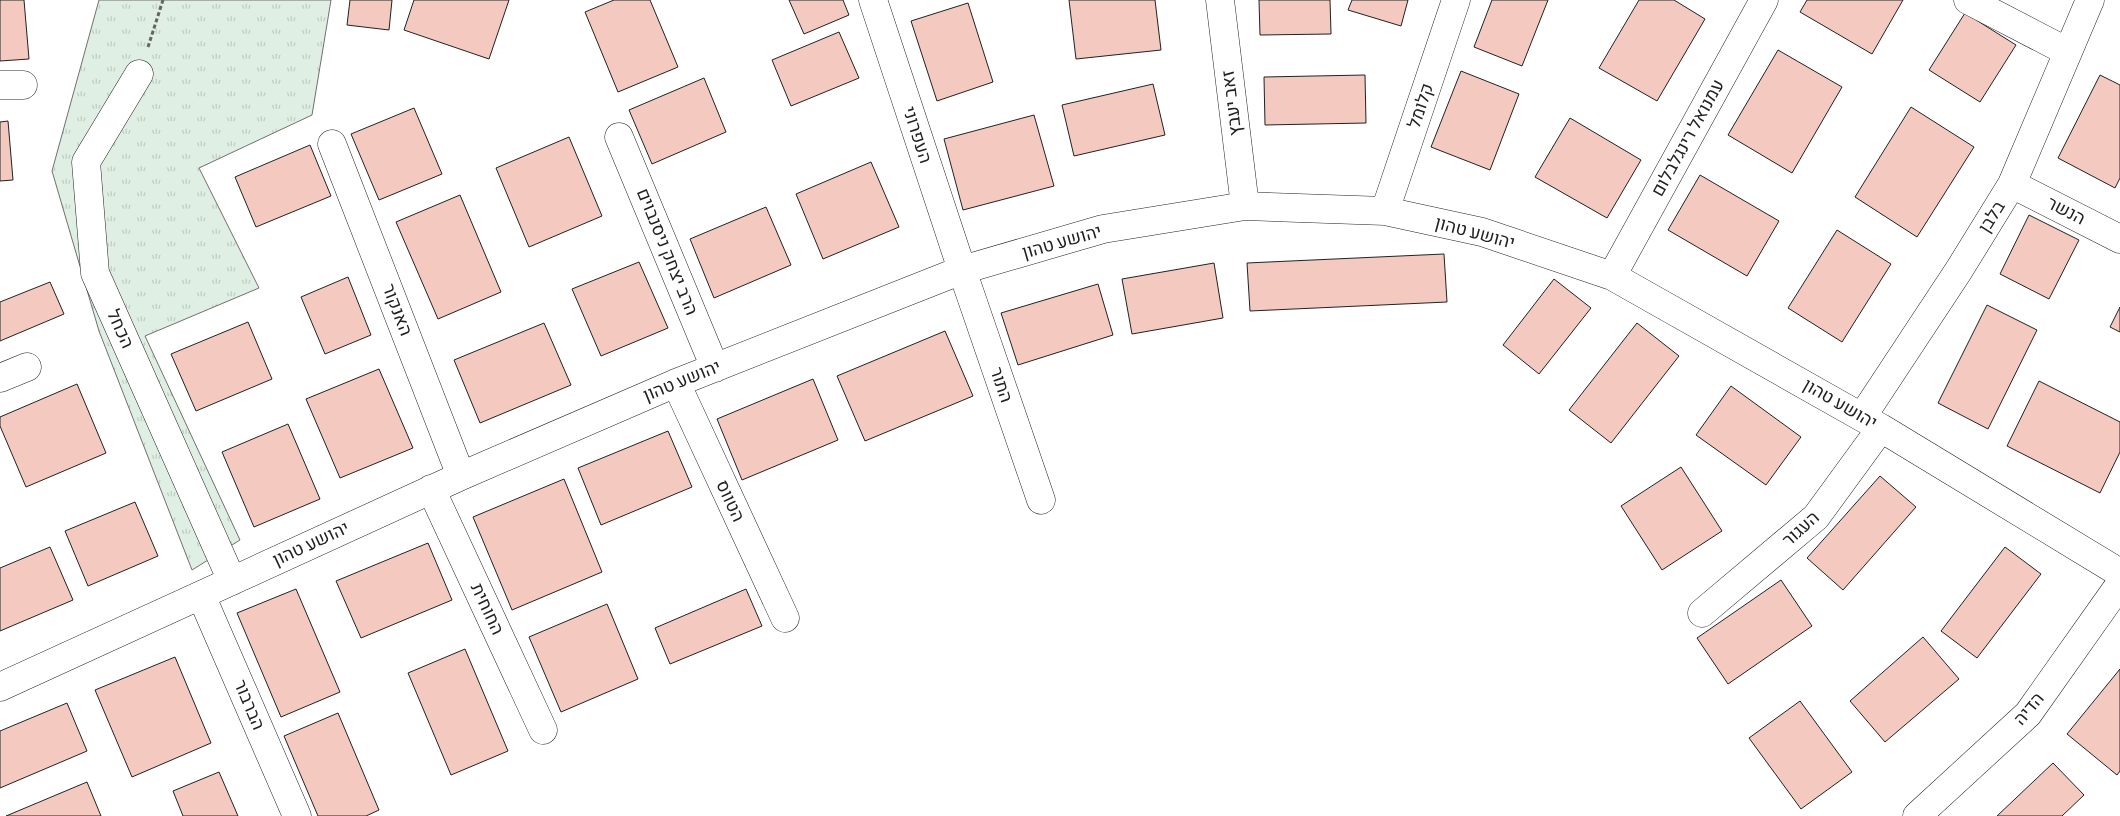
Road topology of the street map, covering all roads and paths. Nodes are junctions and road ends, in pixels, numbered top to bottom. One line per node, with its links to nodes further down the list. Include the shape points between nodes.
1 (163, 0): 9 (path)
2 (873, 0): 16 (street, העפרוני)
3 (1220, 0): 13 (street, זאב יעבץ)
4 (1456, 0): 14 (street, קלומל)
5 (1764, 0): 17 (street, עמנואל רינגלבלום)
6 (1968, 0): 8 (street)
7 (2090, 0): 8 (street, בלבן)
8 (2068, 52): 12 (street, בלבן)
9 (139, 74): 27 (street, הכחל, via 86,162 95,273)
10 (619, 137): 19 (street, הרב יצחק ניסנבוים)
11 (332, 144): 23 (street, האנקור)
12 (2012, 184): 15 (street, הנשר); 22 (street, בלבן)
13 (1244, 206): 14 (street, יהושע טהון); 16 (street, יהושע טהון, via 1102,229)
14 (1385, 211): 17 (street, יהושע טהון, via 1482,232)
15 (2120, 239)
16 (962, 270): 19 (street, יהושע טהון); 25 (street, התור)
17 (1612, 276): 22 (street, יהושע טהון)
18 (27, 367): 20 (street)
19 (715, 368): 21 (street, יהושע טהון)
20 (0, 378)
21 (676, 383): 23 (street, יהושע טהון); 31 (street, הטווס)
22 (1871, 422): 26 (street, יהושע טהון); 30 (street, העגור, via 1816,518)
23 (461, 476): 24 (street, יהושע טהון)
24 (431, 489): 27 (street, יהושע טהון); 33 (street, החוחית)
25 (1041, 500)
26 (2120, 574)
27 (232, 581): 29 (street, יהושע טהון)
28 (2120, 584): 35 (street, הדיה, via 2028,714)
29 (201, 595): 32 (street, יהושע טהון); 34 (street, הברבור)
30 (1702, 613)
31 (785, 618)
32 (0, 687)
33 (543, 730)
34 (297, 816)
35 (1917, 816)

